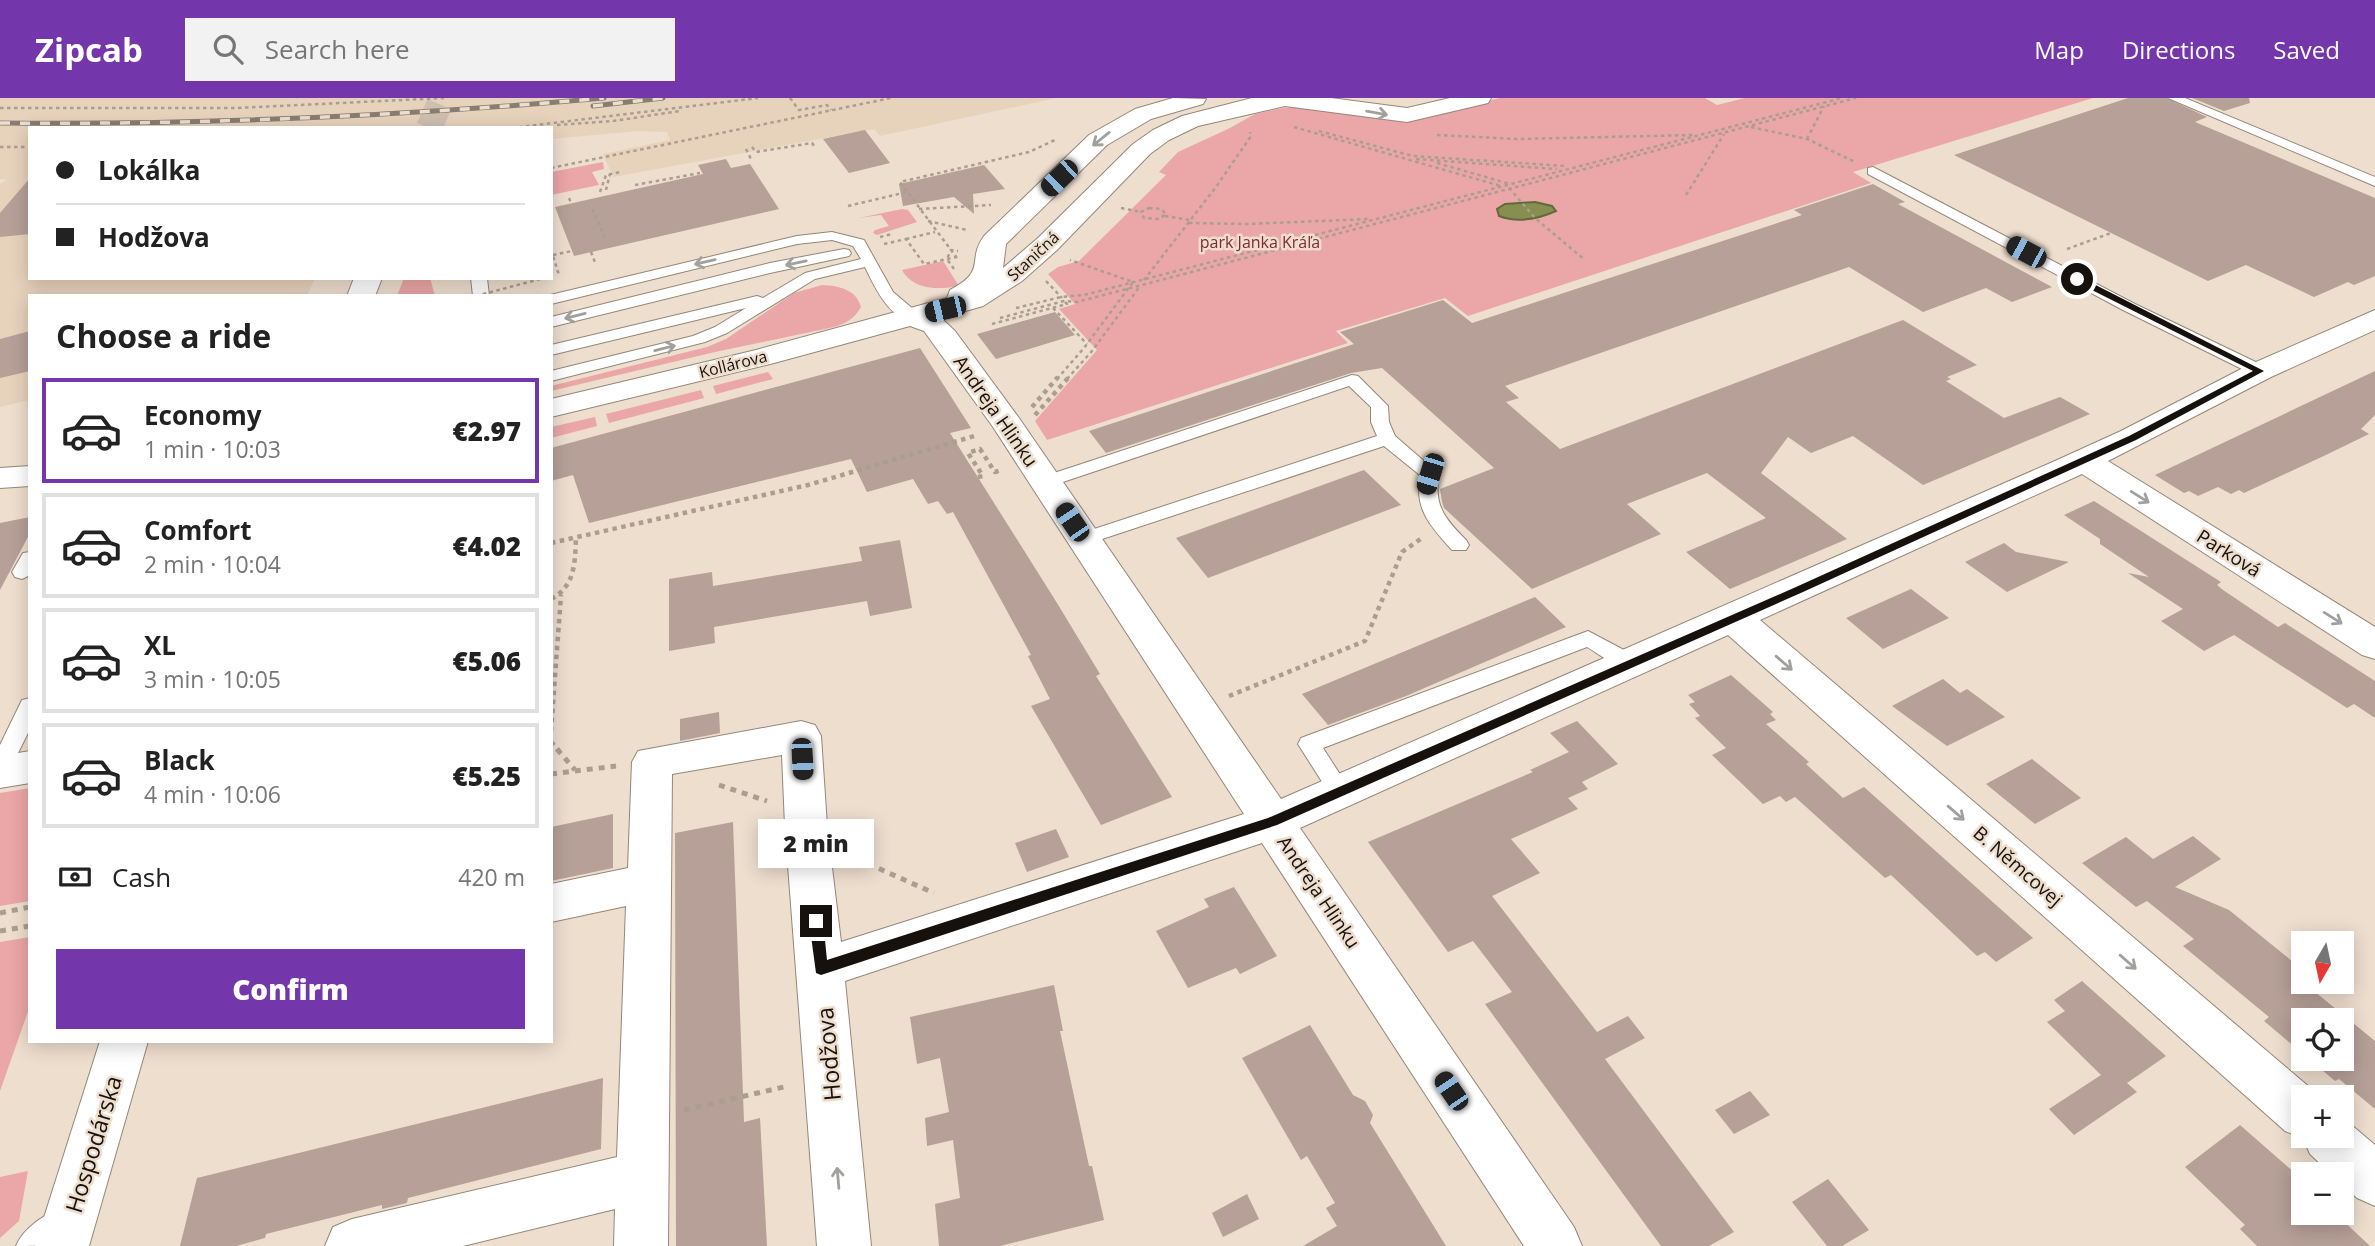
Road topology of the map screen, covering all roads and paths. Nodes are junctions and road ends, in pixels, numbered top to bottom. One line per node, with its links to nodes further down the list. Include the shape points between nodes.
1 (444, 98): 11 (path, via 237,108)
2 (758, 98): 15 (path, via 613,121)
3 (790, 98): 12 (path, via 799,110 827,105)
4 (891, 98): 12 (path)
5 (1200, 98): 96 (street, Staničná, one-way to 96, via 1143,114 1098,139 993,242 989,272 975,288)
6 (1480, 98): 13 (street, Staničná, one-way to 6, via 1407,115)
7 (1842, 98): 10 (path)
8 (1856, 98): 10 (path)
9 (2174, 98): 46 (lane)
10 (1825, 104): 16 (path); 19 (path); 28 (path)
11 (0, 108)
12 (831, 110): 40 (path)
13 (1289, 115): 18 (path); 18 (path); 36 (path); 96 (street, Staničná, via 1211,116 1164,133 1003,284 973,300)
14 (577, 121): 15 (path)
15 (552, 124): 17 (path)
16 (1740, 124): 19 (path); 21 (path)
17 (532, 126)
18 (1305, 127): 20 (path); 34 (path)
19 (1749, 127): 23 (path); 28 (path)
20 (1331, 128)
21 (1728, 128): 23 (path); 25 (path)
22 (1250, 129): 65 (path, via 1251,136)
23 (1724, 133): 26 (path); 53 (path)
24 (1437, 135): 25 (path, via 1517,139)
25 (1698, 135): 26 (path); 38 (path)
26 (1709, 137): 39 (path)
27 (1061, 138): 52 (path, via 1029,152 900,181)
28 (1807, 139): 42 (path)
29 (814, 146): 32 (path, via 756,152)
30 (0, 147): 31 (path)
31 (28, 147)
32 (752, 148)
33 (746, 149): 35 (path)
34 (1413, 156): 37 (path); 38 (path)
35 (751, 159)
36 (1405, 159): 37 (path); 48 (path)
37 (1428, 160): 41 (path); 49 (path)
38 (1573, 167): 39 (path); 41 (path)
39 (1584, 167): 49 (path)
40 (553, 168)
41 (1562, 170): 49 (path)
42 (1873, 171): 80 (lane)
43 (620, 172): 45 (path)
44 (700, 173): 47 (path)
45 (610, 174): 50 (path); 51 (path)
46 (2375, 182)
47 (635, 185)
48 (1502, 186): 49 (path); 63 (path)
49 (1510, 186): 79 (path, via 1536,219); 87 (path)
50 (606, 190)
51 (600, 192)
52 (907, 192): 57 (path); 60 (path)
53 (1686, 195)
54 (569, 198): 55 (path)
55 (570, 203)
56 (995, 205): 60 (path)
57 (848, 206)
58 (1120, 208): 61 (path)
59 (592, 209): 69 (path)
60 (919, 209): 64 (path)
61 (1141, 212): 62 (path, via 1147,219); 62 (path, via 1157,208 1164,210)
62 (1165, 216): 65 (path)
63 (1378, 219): 65 (path); 87 (path)
64 (927, 221): 66 (path); 67 (path)
65 (1189, 222): 87 (path)
66 (972, 230)
67 (935, 232): 70 (path); 77 (path)
68 (2111, 233): 80 (path)
69 (605, 237)
70 (906, 239): 71 (path); 77 (path, via 924,264)
71 (885, 244)
72 (572, 251): 74 (path)
73 (591, 252): 81 (path)
74 (553, 253)
75 (553, 256): 83 (path)
76 (866, 256): 91 (lane, via 810,276); 92 (lane, one-way to 92, via 852,239 817,237); 96 (lane, via 897,309); 98 (lane, one-way to 98, via 770,268)
77 (956, 257): 82 (path)
78 (1070, 260): 86 (path)
79 (1585, 260)
80 (2039, 260): 101 (lane)
81 (596, 265)
82 (962, 267)
83 (559, 275)
84 (1041, 275): 93 (path)
85 (536, 280): 89 (path, bridge)
86 (1133, 282): 87 (path); 88 (path); 90 (path)
87 (1142, 282): 88 (path); 105 (path, via 1092,351)
88 (1130, 288): 93 (path); 99 (path)
89 (484, 294)
90 (1084, 296): 93 (path); 93 (path)
91 (772, 297): 100 (lane); 102 (lane, one-way to 91, via 699,339)
92 (553, 299)
93 (1066, 301): 94 (path); 94 (path, via 990,323); 95 (path)
94 (1054, 308): 99 (path)
95 (991, 314)
96 (913, 317): 103 (street, Kollárova); 113 (street, Andreja Hlinku, via 934,325 945,337)
97 (2375, 319): 101 (street)
98 (553, 322)
99 (1087, 344): 104 (path)
100 (553, 350)
101 (2260, 371): 108 (street)
102 (553, 376)
103 (553, 408)
104 (1024, 416)
105 (1031, 419)
106 (987, 432): 115 (path, via 807,485)
107 (1387, 439): 113 (lane, Andreja Hlinku, via 1379,406 1352,380); 114 (lane, via 1430,474 1424,494); 116 (lane)
108 (2083, 460): 121 (street); 122 (street, Parková, one-way to 122)
109 (1006, 469): 110 (path)
110 (995, 472): 110 (path, via 981,477 968,453 980,449)
111 (28, 476): 112 (street)
112 (0, 478)
113 (1045, 482): 116 (street, Andreja Hlinku)
114 (1440, 526): 118 (lane); 126 (path, via 1402,552 1366,641)
115 (576, 536): 117 (path); 119 (path, via 572,581)
116 (1083, 539): 135 (street, Andreja Hlinku)
117 (553, 542)
118 (1459, 545)
119 (561, 595): 120 (path); 123 (path)
120 (553, 597)
121 (1733, 618): 124 (street); 147 (street, B. Němcovej, one-way to 147)
122 (2375, 645)
123 (554, 649): 125 (path)
124 (1632, 663): 134 (street); 134 (lane, via 1588,638 1309,744)
125 (553, 672)
126 (1222, 698)
127 (28, 710): 131 (lane)
128 (553, 743): 132 (path)
129 (652, 762): 132 (path); 137 (street); 144 (street, Hodžova, via 801,736)
130 (28, 767): 131 (street)
131 (0, 770)
132 (576, 771): 133 (path)
133 (553, 774)
134 (1341, 793): 135 (street)
135 (1272, 822): 144 (street); 157 (street, Andreja Hlinku)
136 (841, 851): 138 (path)
137 (649, 883): 139 (street); 148 (street)
138 (946, 898)
139 (553, 903)
140 (28, 907): 141 (path)
141 (0, 913)
142 (28, 926): 143 (path)
143 (0, 931)
144 (821, 968): 156 (street, Hodžova, one-way to 144)
145 (123, 1043): 152 (street, Hospodárska)
146 (796, 1084): 148 (path)
147 (2291, 1104)
148 (642, 1119): 150 (street)
149 (2341, 1148): 151 (street)
150 (641, 1177): 154 (street); 155 (street)
151 (2375, 1181)
152 (67, 1230): 153 (lane)
153 (31, 1246)
154 (352, 1246)
155 (640, 1246)
156 (844, 1246)
157 (1555, 1246)

